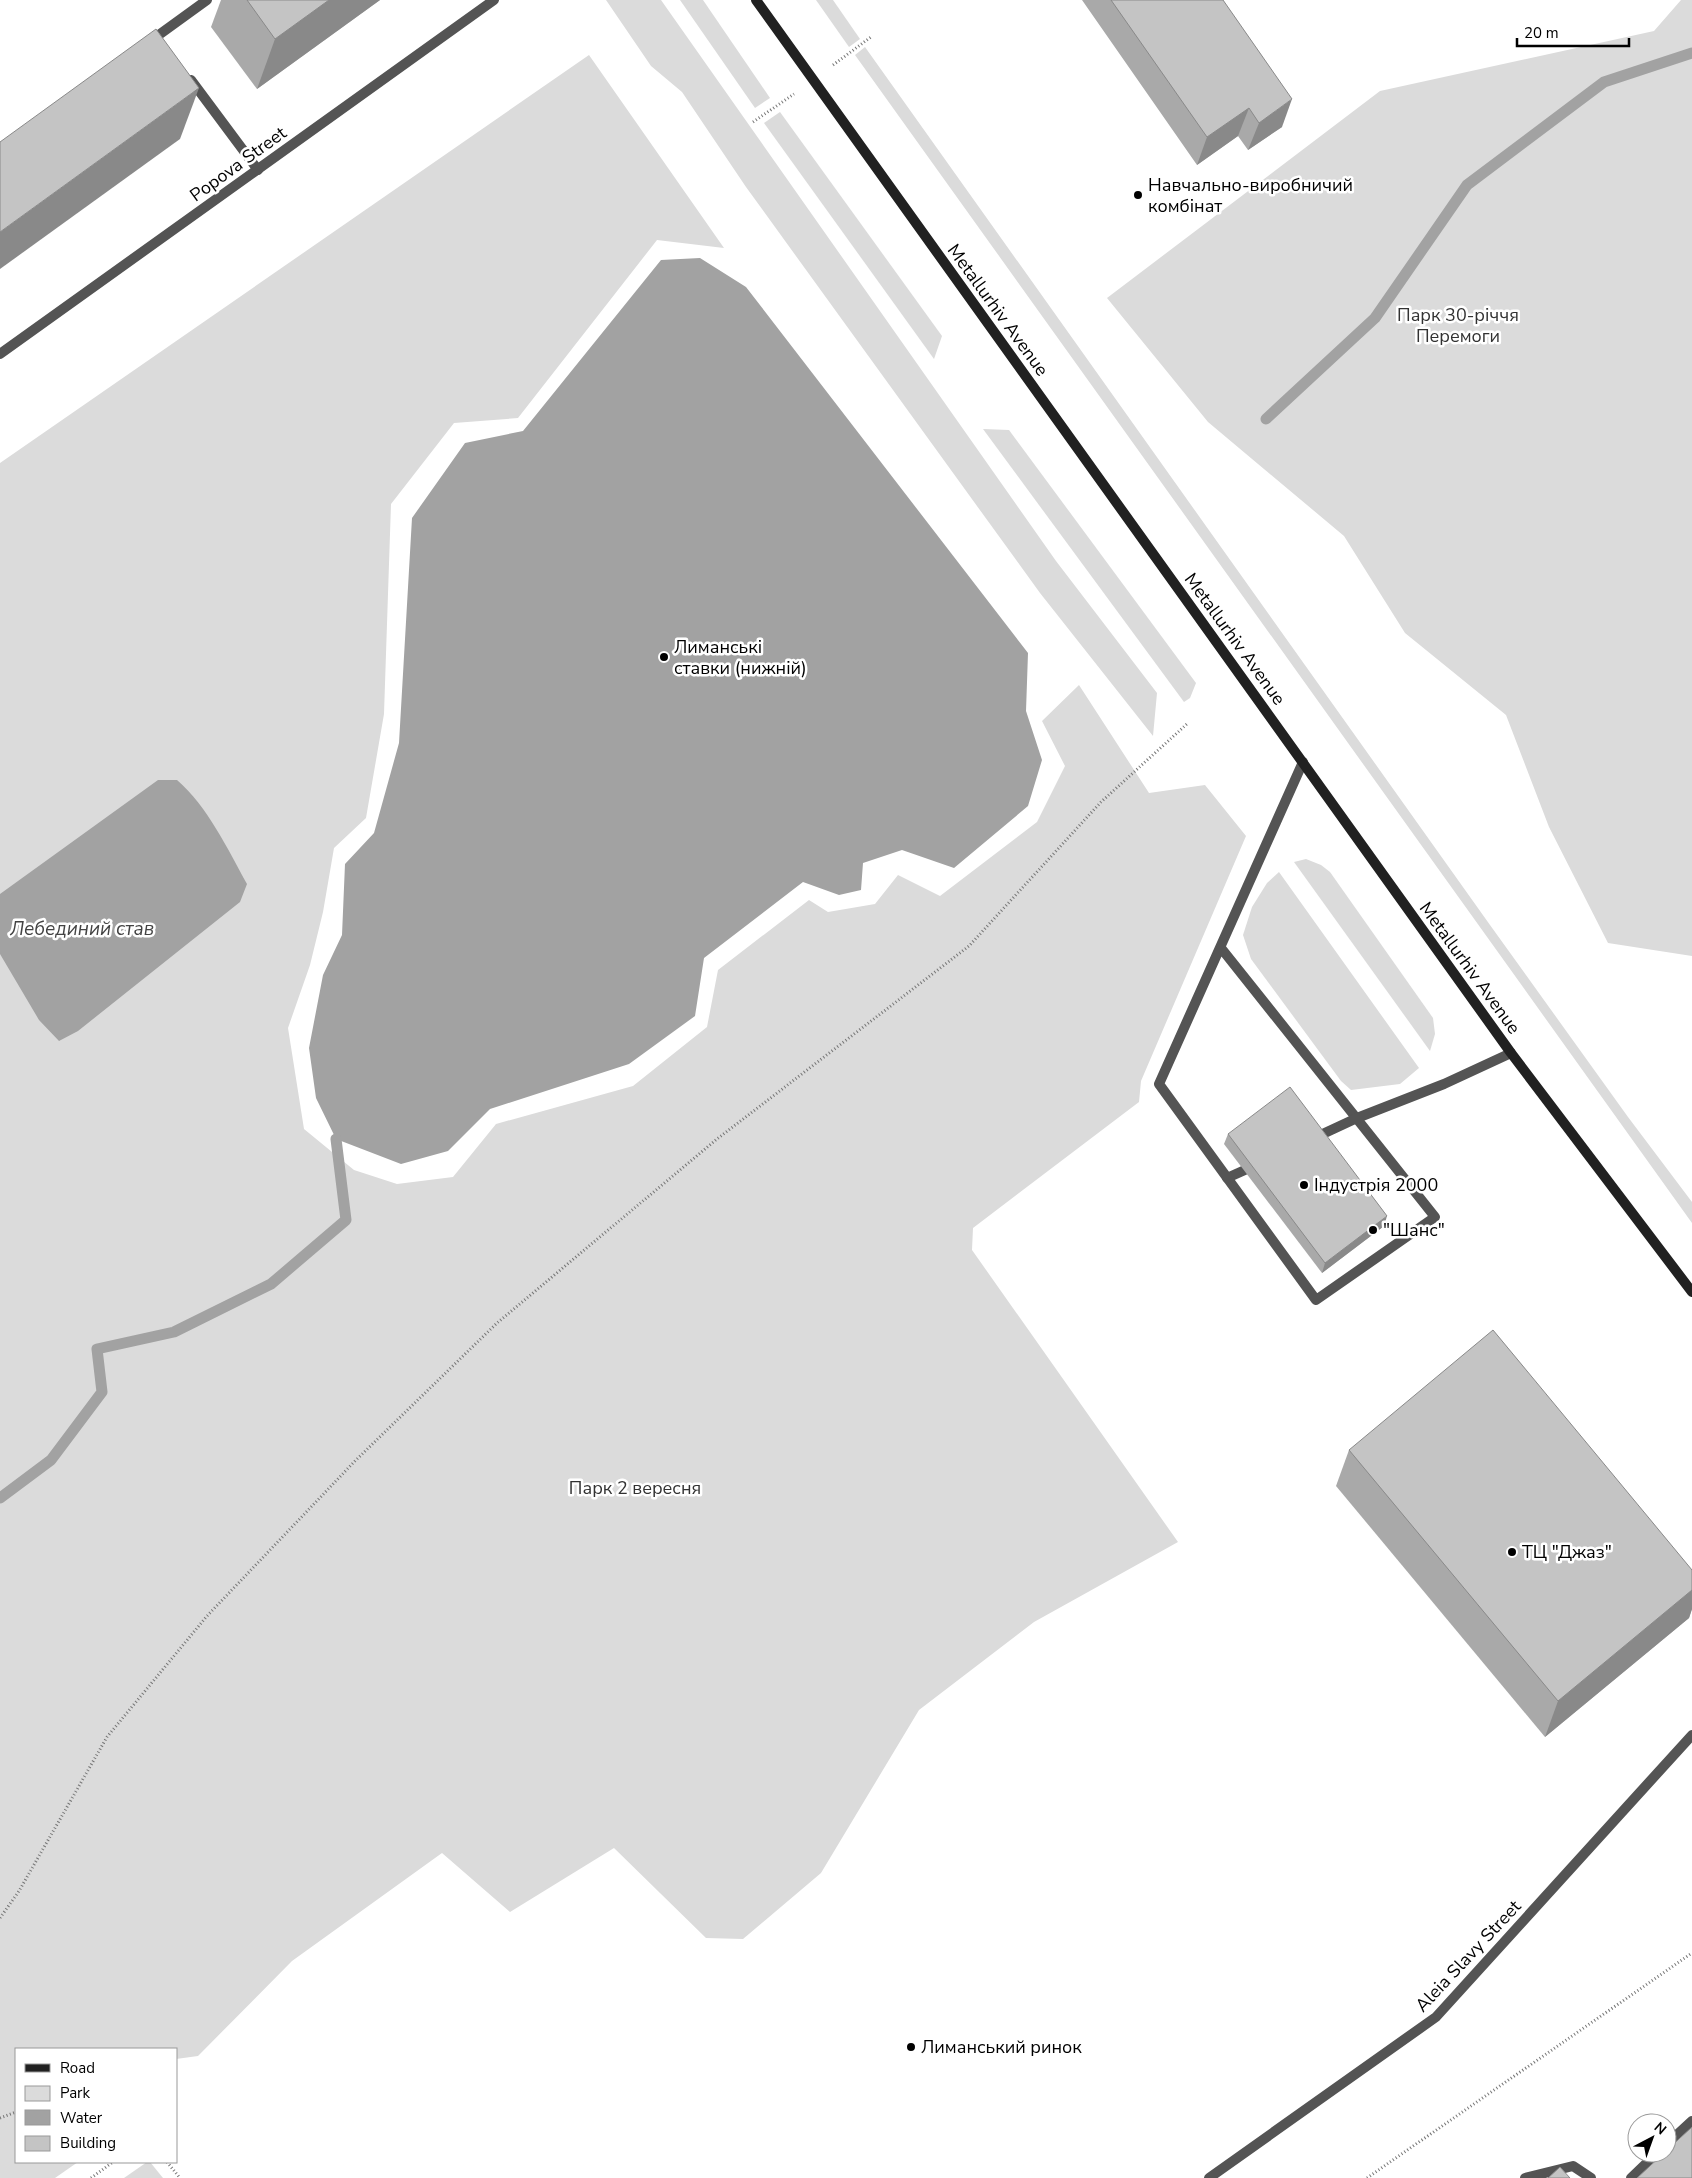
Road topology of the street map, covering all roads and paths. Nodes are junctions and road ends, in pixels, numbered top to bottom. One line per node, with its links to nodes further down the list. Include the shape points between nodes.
1 (207, 0): 4 (street, via 161,39)
2 (494, 0): 6 (street, Popova Street)
3 (756, 0): 9 (street, Metallurhiv Avenue)
4 (142, 48)
5 (187, 75): 6 (street)
6 (258, 170): 7 (street, Popova Street)
7 (0, 354)
8 (1188, 722): 18 (path, via 1101,802 969,946 717,1139 497,1323 355,1461 207,1616 107,1737 20,1891)
9 (1303, 762): 10 (street); 11 (street, Metallurhiv Avenue)
10 (1221, 948): 12 (street); 15 (street, via 1159,1084)
11 (1511, 1053): 12 (street, via 1444,1084); 16 (street, Metallurhiv Avenue)
12 (1357, 1118): 13 (street); 15 (street, via 1435,1217 1316,1300)
13 (1305, 1142)
14 (1262, 1162): 15 (street)
15 (1227, 1178)
16 (1692, 1292)
17 (1692, 1735): 27 (street, Aleia Slavy Street, via 1436,2017)
18 (0, 1918)
19 (1692, 1953): 31 (path)
20 (15, 2112): 21 (path)
21 (0, 2118)
22 (1692, 2121): 23 (street)
23 (1677, 2135)
24 (112, 2163): 28 (path)
25 (168, 2163): 29 (path)
26 (1647, 2163): 34 (street)
27 (1221, 2174): 30 (street, Aleia Slavy Street)
28 (91, 2178)
29 (180, 2178)
30 (1209, 2178)
31 (1367, 2178)
32 (1525, 2178): 33 (street, via 1573,2166)
33 (1591, 2178)
34 (1631, 2178)

